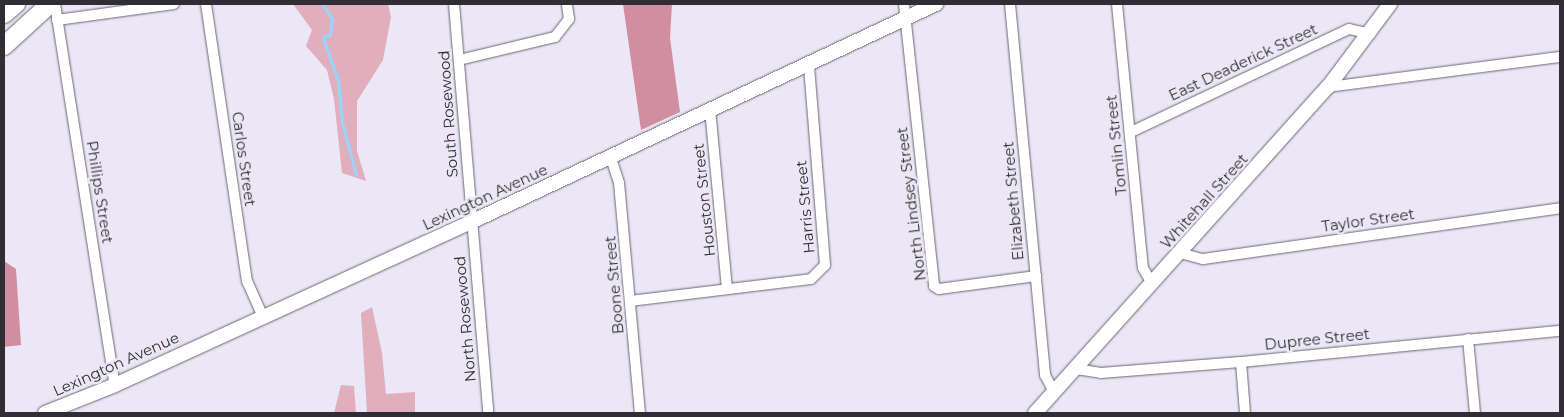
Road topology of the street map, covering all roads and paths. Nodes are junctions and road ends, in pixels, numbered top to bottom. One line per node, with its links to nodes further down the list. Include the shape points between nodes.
1 (16, 4): 13 (highway)
2 (50, 4): 16 (highway)
3 (55, 4): 14 (street, Phillips Street)
4 (174, 4): 14 (street)
5 (206, 4): 31 (street, Carlos Street, via 247,281)
6 (454, 4): 18 (street, South Rosewood)
7 (567, 4): 18 (street, via 569,19 555,37)
8 (936, 4): 12 (street, Lexington Avenue)
9 (1010, 4): 27 (street, Elizabeth Street)
10 (1116, 4): 22 (street, Tomlin Street)
11 (1390, 4): 15 (street, Whitehall Street)
12 (904, 10): 19 (street, Lexington Avenue); 27 (street, North Lindsey Street, via 934,286 939,289)
13 (4, 14)
14 (58, 20): 36 (street, Phillips Street)
15 (1370, 34): 20 (street, Whitehall Street); 22 (street, East Deaderick Street, via 1349,29)
16 (4, 46)
17 (1560, 58): 20 (street)
18 (459, 60): 25 (street, South Rosewood)
19 (809, 65): 21 (street, Lexington Avenue); 29 (street, Harris Street, via 825,265 811,279)
20 (1328, 86): 26 (street, Whitehall Street)
21 (710, 109): 23 (street, Lexington Avenue); 29 (street, Houston Street)
22 (1131, 132): 28 (street, Tomlin Street, via 1143,268)
23 (610, 156): 25 (street, Lexington Avenue); 30 (street, Boone Street, via 620,183)
24 (1560, 208): 26 (street, Taylor Street, via 1203,259)
25 (471, 222): 31 (street, Lexington Avenue); 39 (street, North Rosewood)
26 (1180, 253): 28 (street, Whitehall Street)
27 (1036, 276): 37 (street, Elizabeth Street, via 1045,375)
28 (1151, 282): 35 (street, Whitehall Street)
29 (727, 288): 30 (street, Harris Street)
30 (630, 301): 40 (street, Boone Street)
31 (263, 317): 36 (street, Lexington Avenue)
32 (1560, 331): 33 (street, Dupree Street)
33 (1468, 339): 34 (street, Dupree Street); 43 (street)
34 (1241, 362): 35 (street, Dupree Street, via 1101,373); 42 (street)
35 (1076, 369): 37 (street, Whitehall Street)
36 (115, 385): 38 (street, Lexington Avenue)
37 (1054, 392): 41 (street, Whitehall Street)
38 (45, 413)
39 (488, 413)
40 (640, 413)
41 (1035, 413)
42 (1245, 413)
43 (1474, 413)

